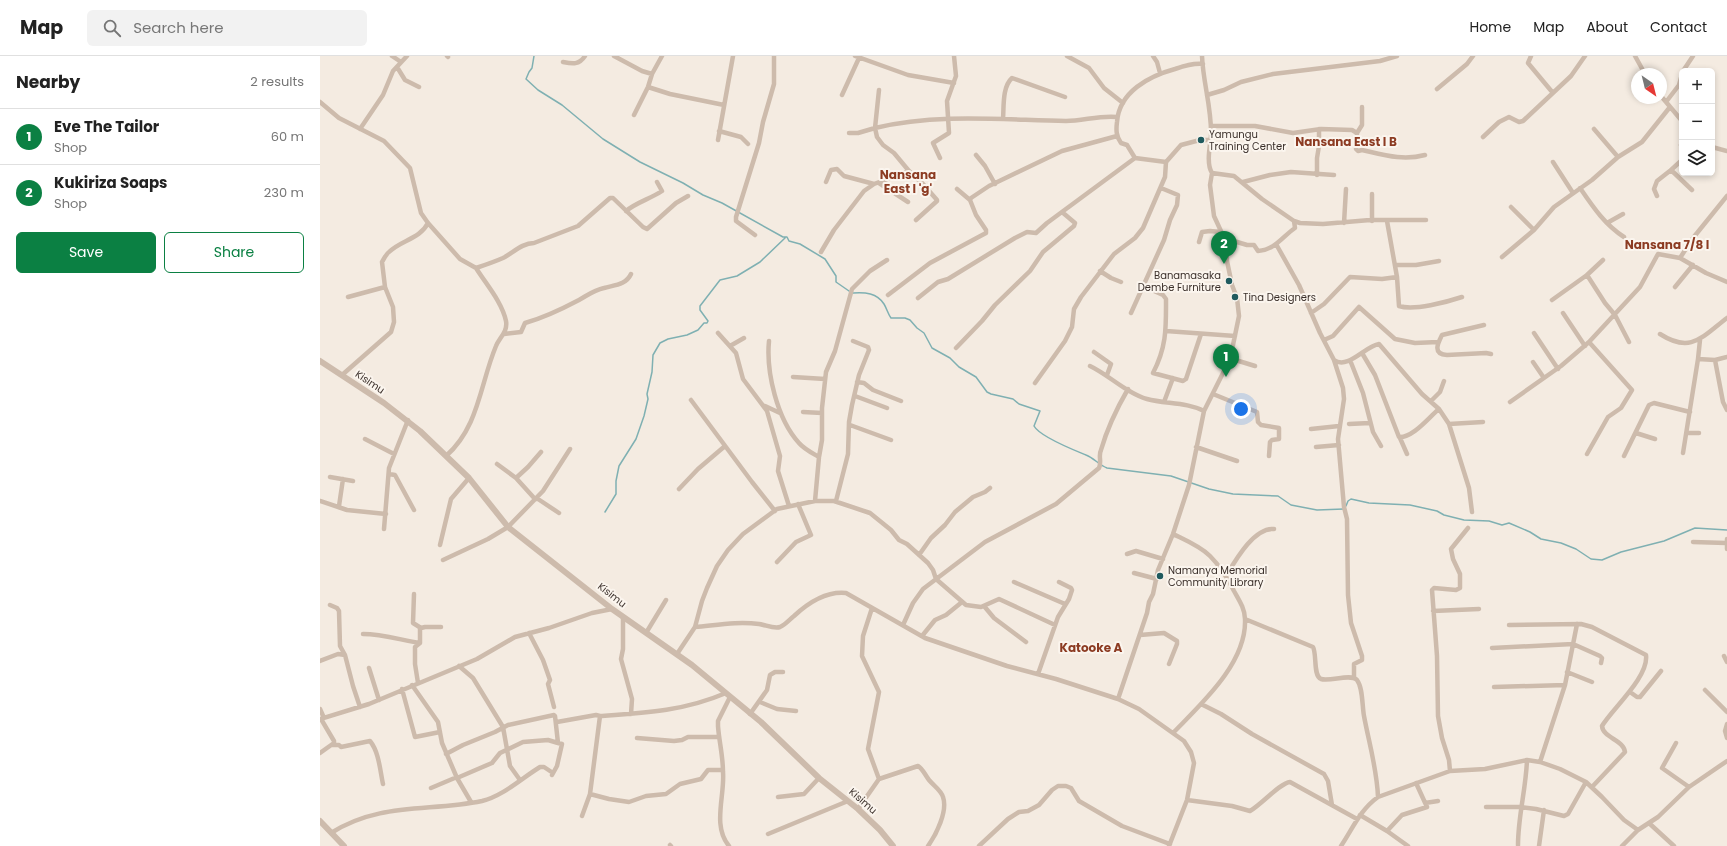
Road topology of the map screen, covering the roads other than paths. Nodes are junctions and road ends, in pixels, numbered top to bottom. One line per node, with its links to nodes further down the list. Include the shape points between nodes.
1 (392, 56): 19 (street)
2 (407, 56): 19 (street)
3 (585, 56): 20 (street, via 576,64)
4 (614, 56): 25 (street)
5 (662, 56): 25 (street)
6 (733, 56): 42 (street)
7 (774, 56): 109 (street, via 774,84 736,221)
8 (954, 56): 28 (street)
9 (1067, 56): 40 (street, via 1089,68 1104,88)
10 (1152, 56): 26 (street, via 1159,64)
11 (1202, 56): 21 (street)
12 (1397, 56): 36 (street, via 1380,61 1273,74 1241,82)
13 (1473, 56): 32 (street)
14 (1531, 56): 34 (street, via 1528,64)
15 (1585, 56): 34 (street, via 1573,73)
16 (1693, 56): 24 (street)
17 (857, 57): 28 (street, via 908,75); 35 (street)
18 (1637, 57): 23 (street)
19 (401, 62): 22 (street)
20 (563, 62)
21 (1203, 64): 26 (street, via 1186,65); 36 (street)
22 (397, 67): 31 (street, via 405,80); 52 (street, via 389,78 383,95)
23 (1643, 68)
24 (1685, 68)
25 (652, 74): 29 (street)
26 (1160, 74): 40 (street, via 1136,87)
27 (1679, 81): 30 (street)
28 (954, 83): 49 (street, via 947,100)
29 (648, 87): 42 (street); 45 (street)
30 (1677, 87): 38 (street)
31 (419, 88)
32 (1437, 89)
33 (879, 90): 51 (street)
34 (1553, 93): 59 (street, via 1523,122 1509,117)
35 (842, 94)
36 (1207, 95): 50 (street)
37 (1065, 97): 48 (street, via 1012,78 1005,97)
38 (1667, 101)
39 (320, 102): 52 (street, via 339,118)
40 (1123, 103): 46 (street)
41 (1667, 103): 44 (street)
42 (724, 105): 55 (street)
43 (1362, 107): 57 (street, via 1362,125)
44 (1670, 107): 47 (street); 67 (street, via 1642,142)
45 (634, 116)
46 (1117, 117): 48 (street, via 1077,121); 58 (street)
47 (1679, 118)
48 (1003, 119): 49 (street)
49 (948, 120): 51 (street, via 909,122); 68 (street, via 949,133 933,143)
50 (1211, 126): 54 (street, via 1255,126 1294,133); 61 (street)
51 (875, 128): 56 (street); 74 (street, via 877,137 883,145 894,153)
52 (360, 129): 105 (street, via 384,141 410,168 421,213)
53 (1594, 129): 67 (street)
54 (1319, 130): 57 (street, via 1352,130); 76 (street)
55 (720, 131): 60 (street); 62 (street, via 741,137)
56 (850, 133)
57 (1357, 134): 66 (street, via 1358,151 1398,159)
58 (1117, 136): 69 (street, via 1121,143 1128,145); 82 (street, via 1062,151)
59 (1482, 137)
60 (718, 140)
61 (1210, 140): 70 (street, via 1197,140 1181,145); 75 (street)
62 (748, 144)
63 (1715, 148): 64 (street)
64 (1727, 151)
65 (976, 155): 82 (street)
66 (1425, 155)
67 (1618, 157): 84 (street)
68 (940, 158)
69 (1135, 158): 70 (street); 97 (street)
70 (1166, 162): 83 (street, via 1166,173)
71 (1554, 162): 88 (street)
72 (1679, 163): 73 (street)
73 (1671, 170): 87 (street); 91 (street, via 1656,181 1654,190)
74 (909, 171): 81 (street); 99 (street, via 937,201)
75 (1212, 172): 80 (street, via 1234,176); 108 (street, via 1210,185 1214,212)
76 (1317, 175): 77 (street); 80 (street, via 1291,172)
77 (1334, 175)
78 (657, 182): 96 (street, via 662,191)
79 (826, 182): 81 (street, via 831,170 835,168 844,176)
80 (1243, 182): 102 (street, via 1251,191)
81 (876, 183): 94 (street); 114 (street, via 864,191 834,230)
82 (995, 184): 93 (street)
83 (1161, 188): 123 (street, via 1142,231 1114,254); 129 (street, via 1178,195 1177,205)
84 (1580, 188): 88 (street); 106 (street)
85 (956, 189): 93 (street)
86 (1346, 189): 104 (street)
87 (1692, 190)
88 (1573, 193): 107 (street, via 1550,212)
89 (1372, 194): 100 (street)
90 (688, 196): 96 (street, via 676,203 648,229)
91 (1657, 196)
92 (1727, 196): 116 (street)
93 (970, 200): 132 (street, via 986,233 930,263)
94 (908, 202)
95 (1511, 207): 107 (street)
96 (626, 211): 122 (street, via 610,198 578,226 529,243 505,257)
97 (1062, 212): 135 (street, via 1036,233 1026,232 1015,238 948,279 938,282); 159 (street, via 1075,223 1074,226 1043,252 1030,271)
98 (1623, 214): 106 (street)
99 (916, 220)
100 (1372, 220): 103 (street); 104 (street)
101 (1426, 220): 103 (street)
102 (1294, 221): 104 (street, via 1323,224); 113 (street, via 1295,228)
103 (1387, 221): 120 (street)
104 (1344, 222)
105 (428, 223): 122 (street, via 460,259); 130 (street, via 415,238 389,252 382,262)
106 (1607, 224): 110 (street)
107 (1534, 230): 115 (street)
108 (1221, 232): 111 (street); 112 (street, via 1202,232)
109 (755, 235)
110 (1624, 237)
111 (1224, 238): 113 (street, via 1254,245 1258,250); 149 (street, via 1228,266 1237,298)
112 (1199, 242)
113 (1276, 244): 138 (street)
114 (821, 252)
115 (1502, 257)
116 (1680, 258): 121 (street); 140 (street, via 1658,254 1640,287)
117 (887, 260): 179 (street, via 870,271 852,291)
118 (1603, 260): 125 (street)
119 (1439, 261): 120 (street)
120 (1395, 265): 126 (street)
121 (1693, 265): 128 (street); 131 (street)
122 (476, 268): 146 (street, via 497,301 506,321)
123 (1100, 271): 127 (street); 182 (street, via 1076,305 1072,327 1065,341)
124 (631, 274): 146 (street, via 622,283 592,291 538,320 524,323 521,332)
125 (1587, 275): 136 (street); 140 (street)
126 (1398, 277): 134 (street, via 1400,306 1439,304); 138 (street, via 1350,277 1324,304)
127 (1121, 282)
128 (1727, 282)
129 (1143, 286): 137 (street); 143 (street, via 1165,297)
130 (385, 287): 133 (street); 174 (street, via 393,307 394,322 391,332)
131 (1675, 287)
132 (888, 295)
133 (348, 297)
134 (1462, 297)
135 (918, 298)
136 (1552, 300)
137 (1131, 313)
138 (1311, 313): 151 (street)
139 (1562, 313): 157 (street)
140 (1615, 315): 156 (street); 157 (street)
141 (1727, 318): 152 (street)
142 (1484, 325): 155 (street, via 1442,335)
143 (1166, 331): 147 (street); 177 (street, via 1153,372)
144 (718, 333): 158 (street)
145 (1534, 333): 173 (street)
146 (504, 334): 226 (street, via 496,346 474,417 463,438)
147 (1201, 334): 149 (street); 177 (street, via 1187,378 1183,381)
148 (1660, 334): 152 (street, via 1680,344)
149 (1235, 336): 164 (street)
150 (744, 338): 158 (street)
151 (1324, 340): 155 (street, via 1333,336 1359,307 1395,339 1415,343); 166 (street)
152 (1700, 340): 165 (street)
153 (769, 341): 198 (street, via 769,370)
154 (853, 341): 181 (street, via 869,348)
155 (1438, 342): 162 (street, via 1439,352 1443,355)
156 (1628, 342)
157 (1587, 344): 173 (street); 225 (street, via 1632,390 1622,408 1608,416)
158 (730, 346): 191 (street, via 736,353 746,385)
159 (956, 348)
160 (1094, 352): 175 (street, via 1111,364)
161 (1362, 353): 167 (street); 188 (street, via 1379,344); 211 (street, via 1372,368)
162 (1491, 354)
163 (1727, 357): 168 (street)
164 (1229, 358): 172 (street); 184 (street)
165 (1698, 359): 168 (street); 197 (street)
166 (1334, 360): 167 (street, via 1342,363); 206 (street, via 1344,399)
167 (1350, 360): 202 (street, via 1363,393)
168 (1715, 360): 194 (street, via 1723,402)
169 (1533, 362): 178 (street)
170 (321, 364): 174 (street, Kisimu)
171 (1090, 366): 175 (street)
172 (1254, 366)
173 (1558, 368): 178 (street)
174 (342, 375): 200 (street, Kisimu)
175 (1107, 375): 183 (street)
176 (793, 377): 179 (street)
177 (1173, 378): 189 (street)
178 (1544, 378): 190 (street)
179 (825, 379): 199 (street)
180 (1444, 381): 188 (street, via 1440,392)
181 (857, 382): 185 (street); 187 (street)
182 (1034, 383)
183 (1128, 390): 189 (street, via 1147,399); 268 (street, via 1117,409 1100,451 1102,463 1099,468 1056,504 985,542)
184 (1213, 394): 195 (street); 227 (street, via 1257,412 1261,425 1279,428 1279,439 1270,442)
185 (855, 396): 192 (street); 205 (street)
186 (691, 400): 216 (street)
187 (902, 401)
188 (1431, 401): 193 (street)
189 (1164, 402): 195 (street)
190 (1510, 402)
191 (762, 405): 198 (street); 246 (street, via 767,411 780,456 778,471)
192 (887, 408)
193 (1439, 410): 204 (street); 211 (street, via 1430,416 1425,424)
194 (1727, 410)
195 (1204, 411): 219 (street)
196 (803, 412): 199 (street)
197 (1690, 412): 208 (street, via 1650,403); 209 (street)
198 (780, 413): 229 (street, via 799,444)
199 (822, 413): 229 (street)
200 (408, 420): 223 (street); 226 (street, Kisimu)
201 (1482, 422): 204 (street)
202 (1370, 423): 203 (street); 217 (street)
203 (1348, 424)
204 (1449, 424): 250 (street, via 1469,488)
205 (850, 426): 214 (street); 243 (street, via 848,454)
206 (1339, 426): 207 (street); 215 (street)
207 (1311, 429)
208 (1636, 433): 213 (street); 228 (street)
209 (1687, 433): 210 (street); 222 (street)
210 (1699, 433)
211 (1400, 438): 224 (street)
212 (365, 439): 223 (street)
213 (1655, 439)
214 (891, 440)
215 (1338, 445): 218 (street); 313 (street, via 1347,533 1351,623 1362,656 1362,660 1354,664)
216 (725, 446): 239 (street); 248 (street)
217 (1381, 446)
218 (1316, 447)
219 (1196, 448): 230 (street); 256 (street, via 1190,483)
220 (570, 449): 240 (street)
221 (541, 452): 235 (street)
222 (1683, 453)
223 (394, 454): 232 (street)
224 (1407, 454)
225 (1587, 454)
226 (446, 456): 234 (street, Kisimu)
227 (1269, 456)
228 (1624, 456)
229 (819, 457): 242 (street)
230 (1237, 461)
231 (497, 464): 235 (street)
232 (389, 474): 247 (street, via 395,475); 251 (street)
233 (330, 476): 236 (street)
234 (469, 478): 252 (street, Kisimu); 259 (street, via 451,499)
235 (516, 478): 240 (street)
236 (343, 479): 237 (street); 245 (street)
237 (353, 481)
238 (990, 488): 262 (street, via 959,508)
239 (679, 489)
240 (535, 499): 249 (street); 252 (street)
241 (320, 501): 245 (street)
242 (815, 501): 243 (street); 244 (street)
243 (836, 501): 262 (street, via 870,513)
244 (798, 504): 246 (street); 265 (street, via 811,535 796,542)
245 (339, 506): 251 (street, via 347,510)
246 (789, 506): 248 (street)
247 (414, 510)
248 (775, 510): 289 (street, via 743,534 724,555 702,601)
249 (559, 512)
250 (1472, 512)
251 (386, 514): 254 (street)
252 (508, 528): 264 (street); 279 (street, Kisimu)
253 (1468, 528): 281 (street, via 1451,549 1460,574 1460,588 1432,589)
254 (384, 529)
255 (1274, 529): 267 (street, via 1268,529 1246,545)
256 (1173, 534): 263 (street); 267 (street, via 1210,556)
257 (1727, 541): 258 (street); 260 (street)
258 (1693, 542)
259 (440, 544)
260 (1727, 549)
261 (1128, 554): 263 (street, via 1136,551)
262 (919, 555): 268 (street, via 931,566)
263 (1162, 559): 269 (street)
264 (443, 560)
265 (777, 562)
266 (1134, 573): 269 (street)
267 (1226, 576): 283 (street, via 1241,603)
268 (936, 579): 274 (street); 285 (street, via 918,595)
269 (1157, 579): 294 (street)
270 (1014, 582): 275 (street)
271 (1059, 582): 275 (street, via 1072,589)
272 (414, 594): 290 (street, via 413,623)
273 (666, 600): 292 (street)
274 (962, 602): 277 (street, via 975,607); 295 (street, via 936,620)
275 (1065, 604): 286 (street)
276 (330, 605): 301 (street, via 339,611 340,646)
277 (984, 606): 286 (street, via 999,599); 296 (street, via 994,618)
278 (872, 608): 285 (street); 289 (street, via 857,598 838,592 808,606 777,628 736,622); 357 (street, via 863,636 862,656 879,692 868,749)
279 (612, 609): 282 (street, Kisimu); 291 (street)
280 (1479, 610): 281 (street)
281 (1433, 611): 354 (street, via 1438,716)
282 (623, 617): 292 (street, Kisimu); 332 (street, via 621,659 632,699)
283 (1245, 619): 313 (street, via 1313,647 1319,677 1328,680); 326 (street, via 1243,636 1234,661)
284 (1576, 624): 287 (street); 298 (street); 321 (street, via 1592,627 1646,655 1641,672)
285 (903, 625): 295 (street)
286 (1055, 625): 312 (street)
287 (1509, 625)
288 (441, 627): 290 (street)
289 (695, 627): 300 (street)
290 (420, 628): 297 (street)
291 (529, 633): 307 (street, via 515,637 477,659); 328 (street, via 547,670)
292 (646, 633): 300 (street, Kisimu)
293 (363, 634): 297 (street, via 378,634)
294 (1140, 635): 306 (street, via 1164,633 1177,641); 323 (street)
295 (922, 636): 312 (street, via 1007,666)
296 (1026, 642)
297 (420, 643): 315 (street, via 415,647)
298 (1573, 644): 299 (street); 305 (street, via 1600,656); 311 (street)
299 (1492, 648)
300 (677, 654): 322 (street, Kisimu)
301 (345, 655): 303 (street, via 338,654); 327 (street)
302 (1724, 656): 304 (street)
303 (320, 661)
304 (1727, 662)
305 (1601, 663)
306 (1169, 664)
307 (459, 666): 315 (street); 338 (street, via 473,678)
308 (369, 668): 324 (street)
309 (1661, 671): 321 (street, via 1640,697)
310 (783, 672): 325 (street, via 770,675 767,690)
311 (1567, 672): 314 (street); 316 (street)
312 (1038, 674): 323 (street)
313 (1354, 678): 367 (street, via 1359,685 1376,769)
314 (1592, 682)
315 (418, 683): 317 (street)
316 (1565, 684): 318 (street); 352 (street)
317 (412, 685): 319 (street); 339 (street, via 435,717)
318 (1494, 687)
319 (402, 689): 324 (street); 339 (street, via 415,737)
320 (1705, 690): 331 (street)
321 (1630, 692): 363 (street, via 1602,728 1624,747 1625,752)
322 (728, 695): 332 (street, via 687,707); 333 (street, Kisimu); 341 (street, via 718,720)
323 (1118, 699): 340 (street, via 1138,709)
324 (378, 700): 327 (street)
325 (760, 702): 330 (street, via 778,709); 333 (street)
326 (1201, 704): 340 (street); 373 (street, via 1324,774 1328,780)
327 (360, 707): 335 (street)
328 (554, 707)
329 (320, 709): 335 (street)
330 (796, 711)
331 (1727, 712)
332 (631, 714): 334 (street)
333 (750, 714): 356 (street, Kisimu)
334 (600, 716): 336 (street); 365 (street)
335 (322, 719): 346 (street, via 334,743)
336 (557, 722): 338 (street, via 556,716 552,715); 344 (street)
337 (1727, 724): 343 (street)
338 (503, 728): 347 (street); 349 (street)
339 (440, 732): 349 (street)
340 (1173, 733): 368 (street, via 1184,741 1192,752 1194,762)
341 (718, 737): 342 (street, via 688,737 674,741); 353 (street)
342 (637, 738)
343 (1727, 738)
344 (558, 743): 347 (street, via 548,740 528,741); 358 (street, via 562,744 552,774 544,767 540,767)
345 (1676, 743): 362 (street, via 1662,768)
346 (332, 745): 348 (street); 361 (street, via 342,747 370,741 377,755)
347 (508, 748): 355 (street, via 492,763); 358 (street, via 510,766)
348 (320, 753)
349 (446, 754): 355 (street)
350 (1527, 760): 352 (street); 354 (street); 374 (street)
351 (1727, 761): 362 (street)
352 (1540, 762): 359 (street)
353 (723, 770): 365 (street, via 708,770 700,779 680,784 666,794 646,796 629,802); 390 (street, via 724,791 720,821 723,839)
354 (1450, 771): 360 (street)
355 (457, 777): 364 (street); 371 (street)
356 (819, 778): 366 (street, via 804,794); 369 (street, Kisimu)
357 (879, 779): 376 (street); 392 (street, via 918,766 941,792 944,808 934,838)
358 (520, 780): 371 (street, via 491,797)
359 (1586, 782): 363 (street); 377 (street, via 1566,816)
360 (1416, 783): 367 (street); 372 (street)
361 (383, 784)
362 (1689, 786): 381 (street)
363 (1592, 787): 382 (street, via 1624,820)
364 (431, 788)
365 (590, 794): 378 (street)
366 (778, 797)
367 (1378, 797): 379 (street)
368 (1187, 800): 373 (street, via 1250,811 1264,802 1282,784 1290,782); 386 (street)
369 (848, 801): 376 (street, Kisimu); 385 (street)
370 (1438, 801): 372 (street)
371 (471, 802): 384 (street, via 382,812 345,824)
372 (1425, 803): 383 (street, via 1426,808 1407,812 1398,818)
373 (1332, 805): 379 (street)
374 (1520, 807): 375 (street); 377 (street); 387 (street)
375 (1486, 808)
376 (858, 809): 391 (street, Kisimu)
377 (1544, 810): 396 (street)
378 (582, 816)
379 (1358, 817): 383 (street); 394 (street)
380 (320, 820): 384 (street)
381 (1650, 824): 382 (street); 397 (street)
382 (1638, 830): 388 (street)
383 (1388, 831): 395 (street)
384 (331, 833): 389 (street)
385 (768, 834)
386 (1169, 845): 393 (street, via 1122,826 1080,801 1071,788 1058,786 1039,805 1013,815)
387 (1518, 845)
388 (1624, 845)
389 (344, 846)
390 (729, 846)
391 (892, 846)
392 (928, 846)
393 (979, 846)
394 (1341, 846)
395 (1408, 846)
396 (1539, 846)
397 (1674, 846)

